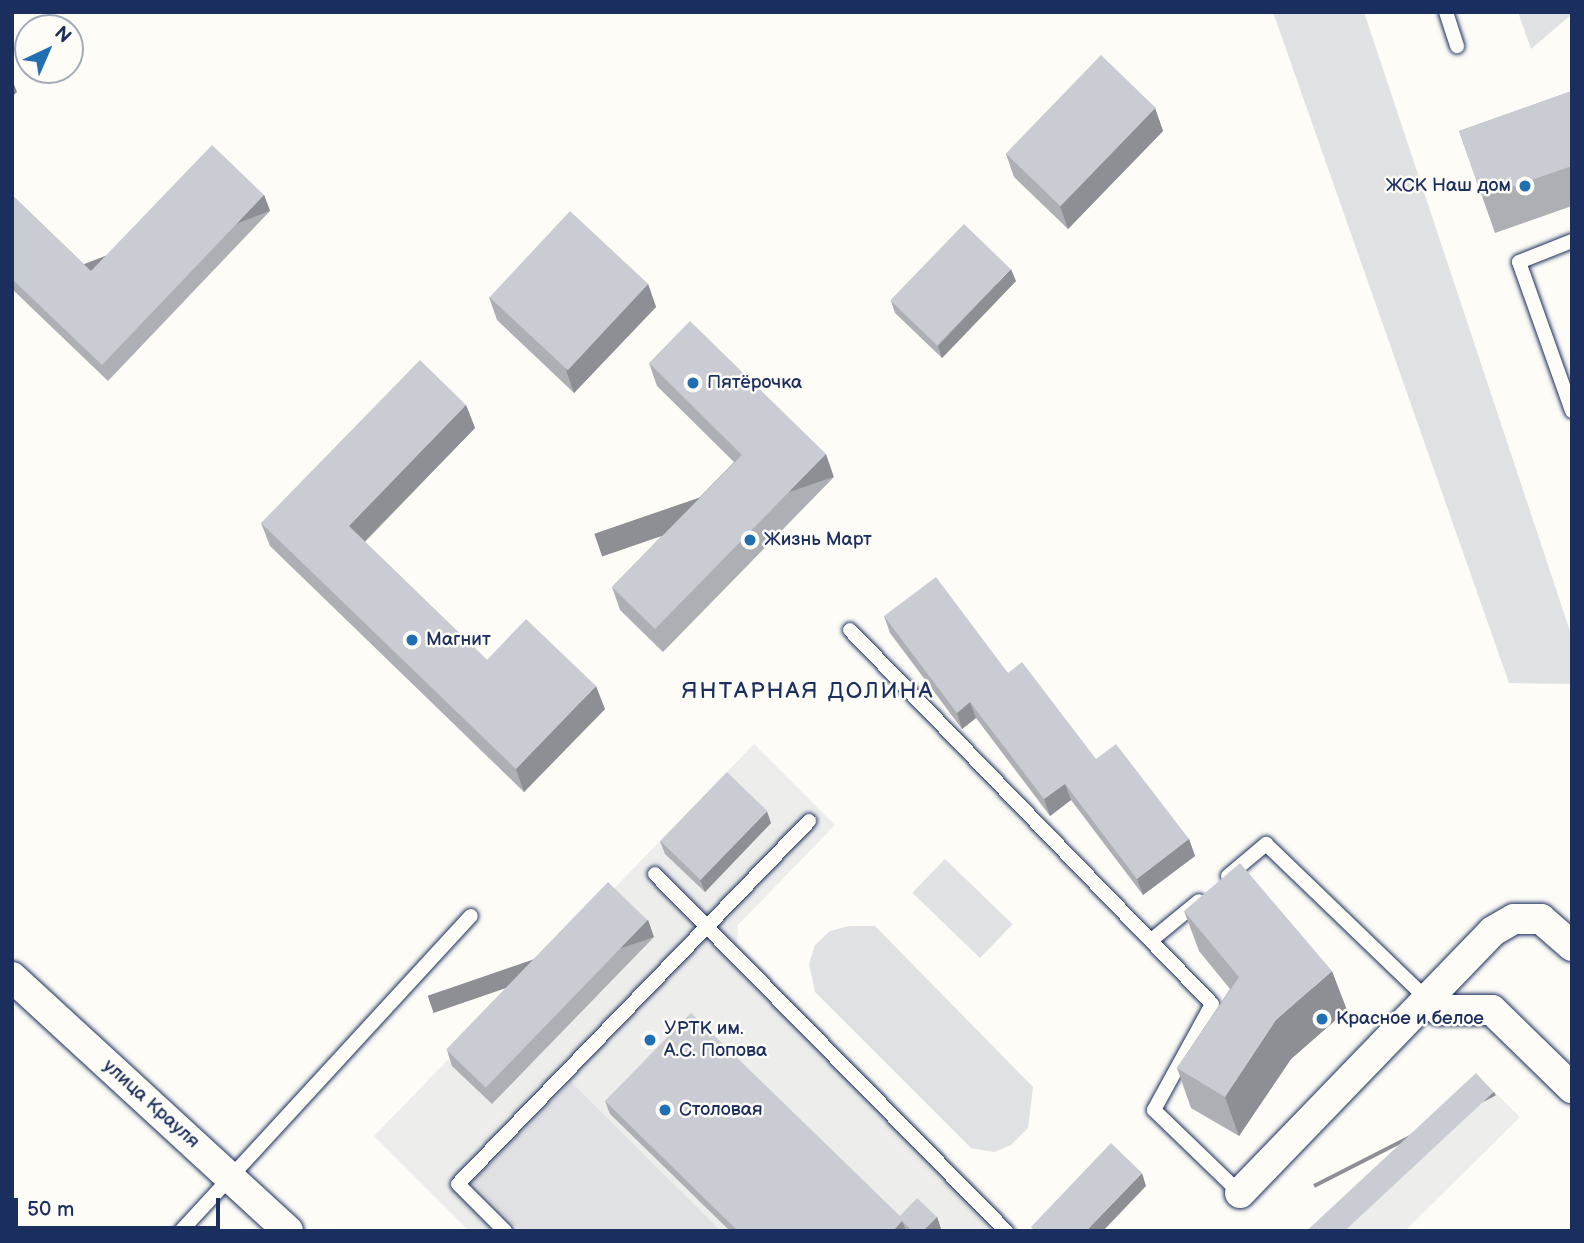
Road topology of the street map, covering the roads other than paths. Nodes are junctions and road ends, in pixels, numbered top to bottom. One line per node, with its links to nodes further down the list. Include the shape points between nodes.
1 (1446, 12): 2 (lane)
2 (1457, 46)
3 (1572, 241): 4 (lane, via 1519,262)
4 (1571, 409)
5 (850, 630): 10 (lane)
6 (809, 821): 9 (lane)
7 (655, 874): 9 (lane)
8 (471, 916): 15 (lane)
9 (706, 929): 19 (lane, via 458,1184); 20 (lane)
10 (1154, 938): 13 (lane, via 1266,844); 16 (lane, via 1212,1004 1154,1110)
11 (1572, 946): 13 (street, via 1541,919 1514,919 1493,931)
12 (12, 977): 15 (street, улица Крауля)
13 (1426, 998): 14 (street, via 1439,1010 1492,1010); 16 (street)
14 (1572, 1087)
15 (231, 1177): 17 (lane); 18 (street, улица Крауля)
16 (1240, 1193)
17 (181, 1231)
18 (288, 1231)
19 (505, 1231)
20 (1006, 1231)

